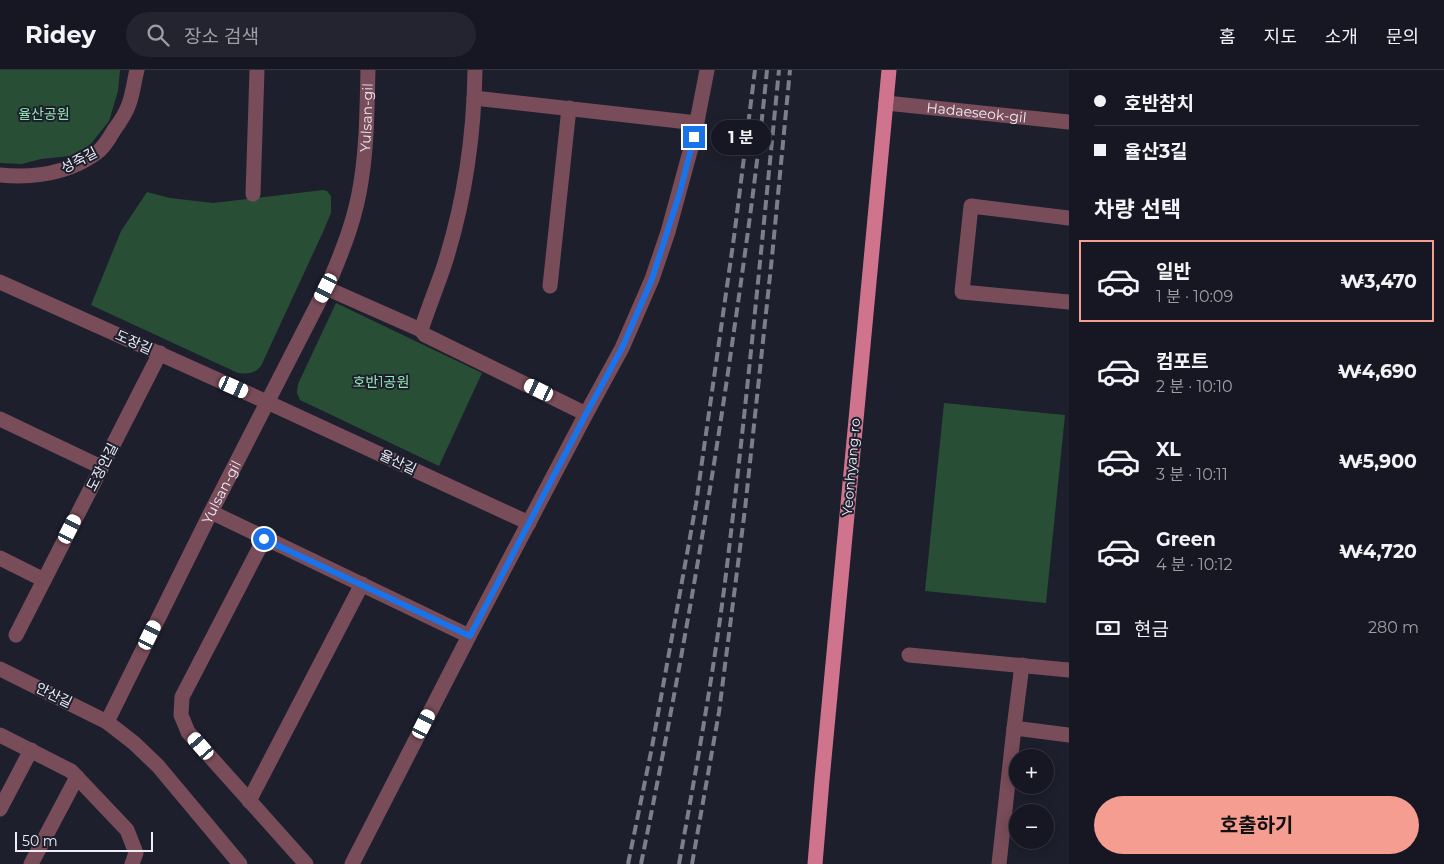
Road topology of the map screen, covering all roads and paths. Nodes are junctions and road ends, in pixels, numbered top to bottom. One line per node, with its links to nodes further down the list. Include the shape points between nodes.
1 (136, 70): 12 (street, 성죽길, via 129,104 122,119 96,154 53,173)
2 (257, 70): 13 (street)
3 (368, 70): 17 (street, Yulsan-gil, via 366,140 360,192 342,251)
4 (475, 70): 7 (street)
5 (707, 70): 11 (street)
6 (889, 70): 8 (main road, Yeonhyang-ro)
7 (474, 98): 9 (street); 19 (street, via 469,154 459,208)
8 (886, 103): 10 (street, Hadaeseok-gil); 50 (main road, Yeonhyang-ro)
9 (569, 108): 11 (street); 16 (street)
10 (1069, 122)
11 (697, 123): 22 (street, via 680,192 652,279 622,348)
12 (0, 175)
13 (253, 194)
14 (1069, 218): 18 (street, via 971,206 962,292)
15 (0, 282): 20 (street, 도장길)
16 (550, 286)
17 (326, 288): 19 (street); 21 (street, Yulsan-gil)
18 (1069, 302)
19 (421, 330): 22 (street, via 425,335)
20 (160, 353): 21 (street, 도장길); 24 (street, 도장안길)
21 (267, 402): 25 (street, Yulsan-gil); 26 (street, 율산길)
22 (586, 414): 26 (street)
23 (0, 419): 24 (street)
24 (101, 468): 29 (street, 도장안길)
25 (211, 512): 27 (street); 37 (street, Yulsan-gil)
26 (529, 522): 32 (street)
27 (264, 539): 30 (street); 43 (street, via 182,696 181,715 188,732)
28 (0, 558): 29 (street)
29 (44, 580): 31 (street, 도장안길)
30 (362, 584): 32 (street); 43 (street)
31 (16, 635)
32 (470, 636): 49 (street)
33 (909, 655): 34 (street)
34 (1022, 665): 36 (street); 38 (street)
35 (0, 669): 37 (street, 안산길)
36 (1069, 670)
37 (107, 722): 47 (street, via 158,766)
38 (1014, 728): 39 (street); 51 (street)
39 (1069, 734)
40 (0, 735): 41 (street)
41 (31, 750): 42 (street); 44 (street)
42 (77, 777): 45 (street); 46 (street, via 127,830 136,854)
43 (249, 801): 48 (street)
44 (0, 809)
45 (31, 864)
46 (132, 864)
47 (240, 864)
48 (306, 864)
49 (352, 864)
50 (815, 864)
51 (999, 864)

